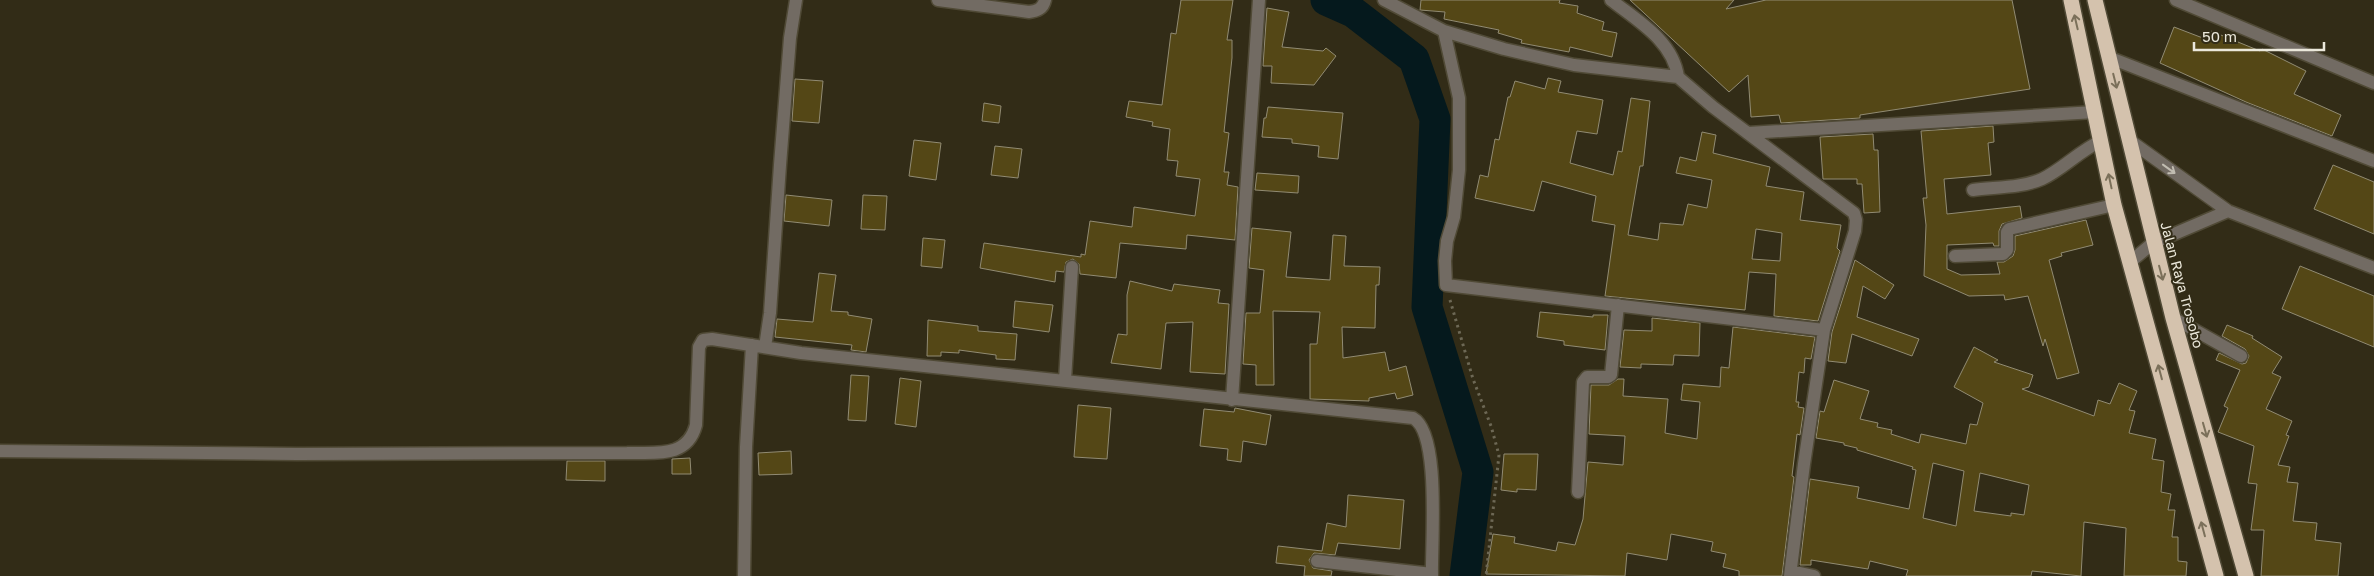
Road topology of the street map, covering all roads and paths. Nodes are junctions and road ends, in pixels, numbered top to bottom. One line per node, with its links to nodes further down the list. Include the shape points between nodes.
1 (796, 0): 32 (street, via 790,38)
2 (938, 0): 3 (street, via 1028,12 1040,9)
3 (1045, 0)
4 (1259, 0): 35 (street)
5 (1384, 0): 10 (street)
6 (1611, 0): 12 (street, via 1670,51)
7 (2071, 0): 14 (highway, one-way to 7)
8 (2095, 0): 11 (highway, Jalan Raya Trosobo)
9 (2176, 0): 13 (street)
10 (1444, 31): 12 (street, via 1574,65); 27 (street, via 1459,98 1460,170 1446,254)
11 (2108, 56): 16 (highway, Jalan Raya Trosobo, one-way to 16); 18 (street)
12 (1678, 76): 15 (street)
13 (2374, 83)
14 (2095, 112): 15 (street); 17 (highway)
15 (1748, 133): 30 (street, via 1856,217 1855,231)
16 (2129, 140): 21 (street, one-way to 21); 22 (highway, Jalan Raya Trosobo)
17 (2100, 141): 19 (street, via 2031,183); 20 (highway, one-way to 17)
18 (2374, 161)
19 (1973, 190)
20 (2114, 205): 23 (street, via 2010,229 2007,232 2007,250 2003,254); 24 (highway)
21 (2228, 211): 22 (street); 26 (street)
22 (2153, 243): 24 (street); 29 (highway, Jalan Raya Trosobo, one-way to 29)
23 (1955, 256)
24 (2130, 262): 44 (highway, one-way to 24)
25 (1072, 267): 34 (street)
26 (2374, 268)
27 (1446, 285): 28 (street); 42 (path, via 1499,455)
28 (1618, 305): 30 (street); 37 (street, via 1611,375 1608,378 1587,377 1582,382)
29 (2173, 318): 33 (street); 45 (highway, Jalan Raya Trosobo, one-way to 45)
30 (1824, 330): 39 (street)
31 (752, 345): 32 (street); 36 (street, via 712,339 701,343 696,425 687,444 675,450 403,454); 41 (street)
32 (765, 347): 34 (street)
33 (2241, 356)
34 (1065, 380): 35 (street)
35 (1232, 400): 40 (street, via 1406,416 1417,420 1429,448 1432,479)
36 (0, 451)
37 (1578, 492)
38 (1317, 561): 40 (street)
39 (1790, 574): 43 (street)
40 (1432, 575)
41 (744, 576)
42 (1486, 576)
43 (1814, 576)
44 (2216, 576)
45 (2246, 576)

